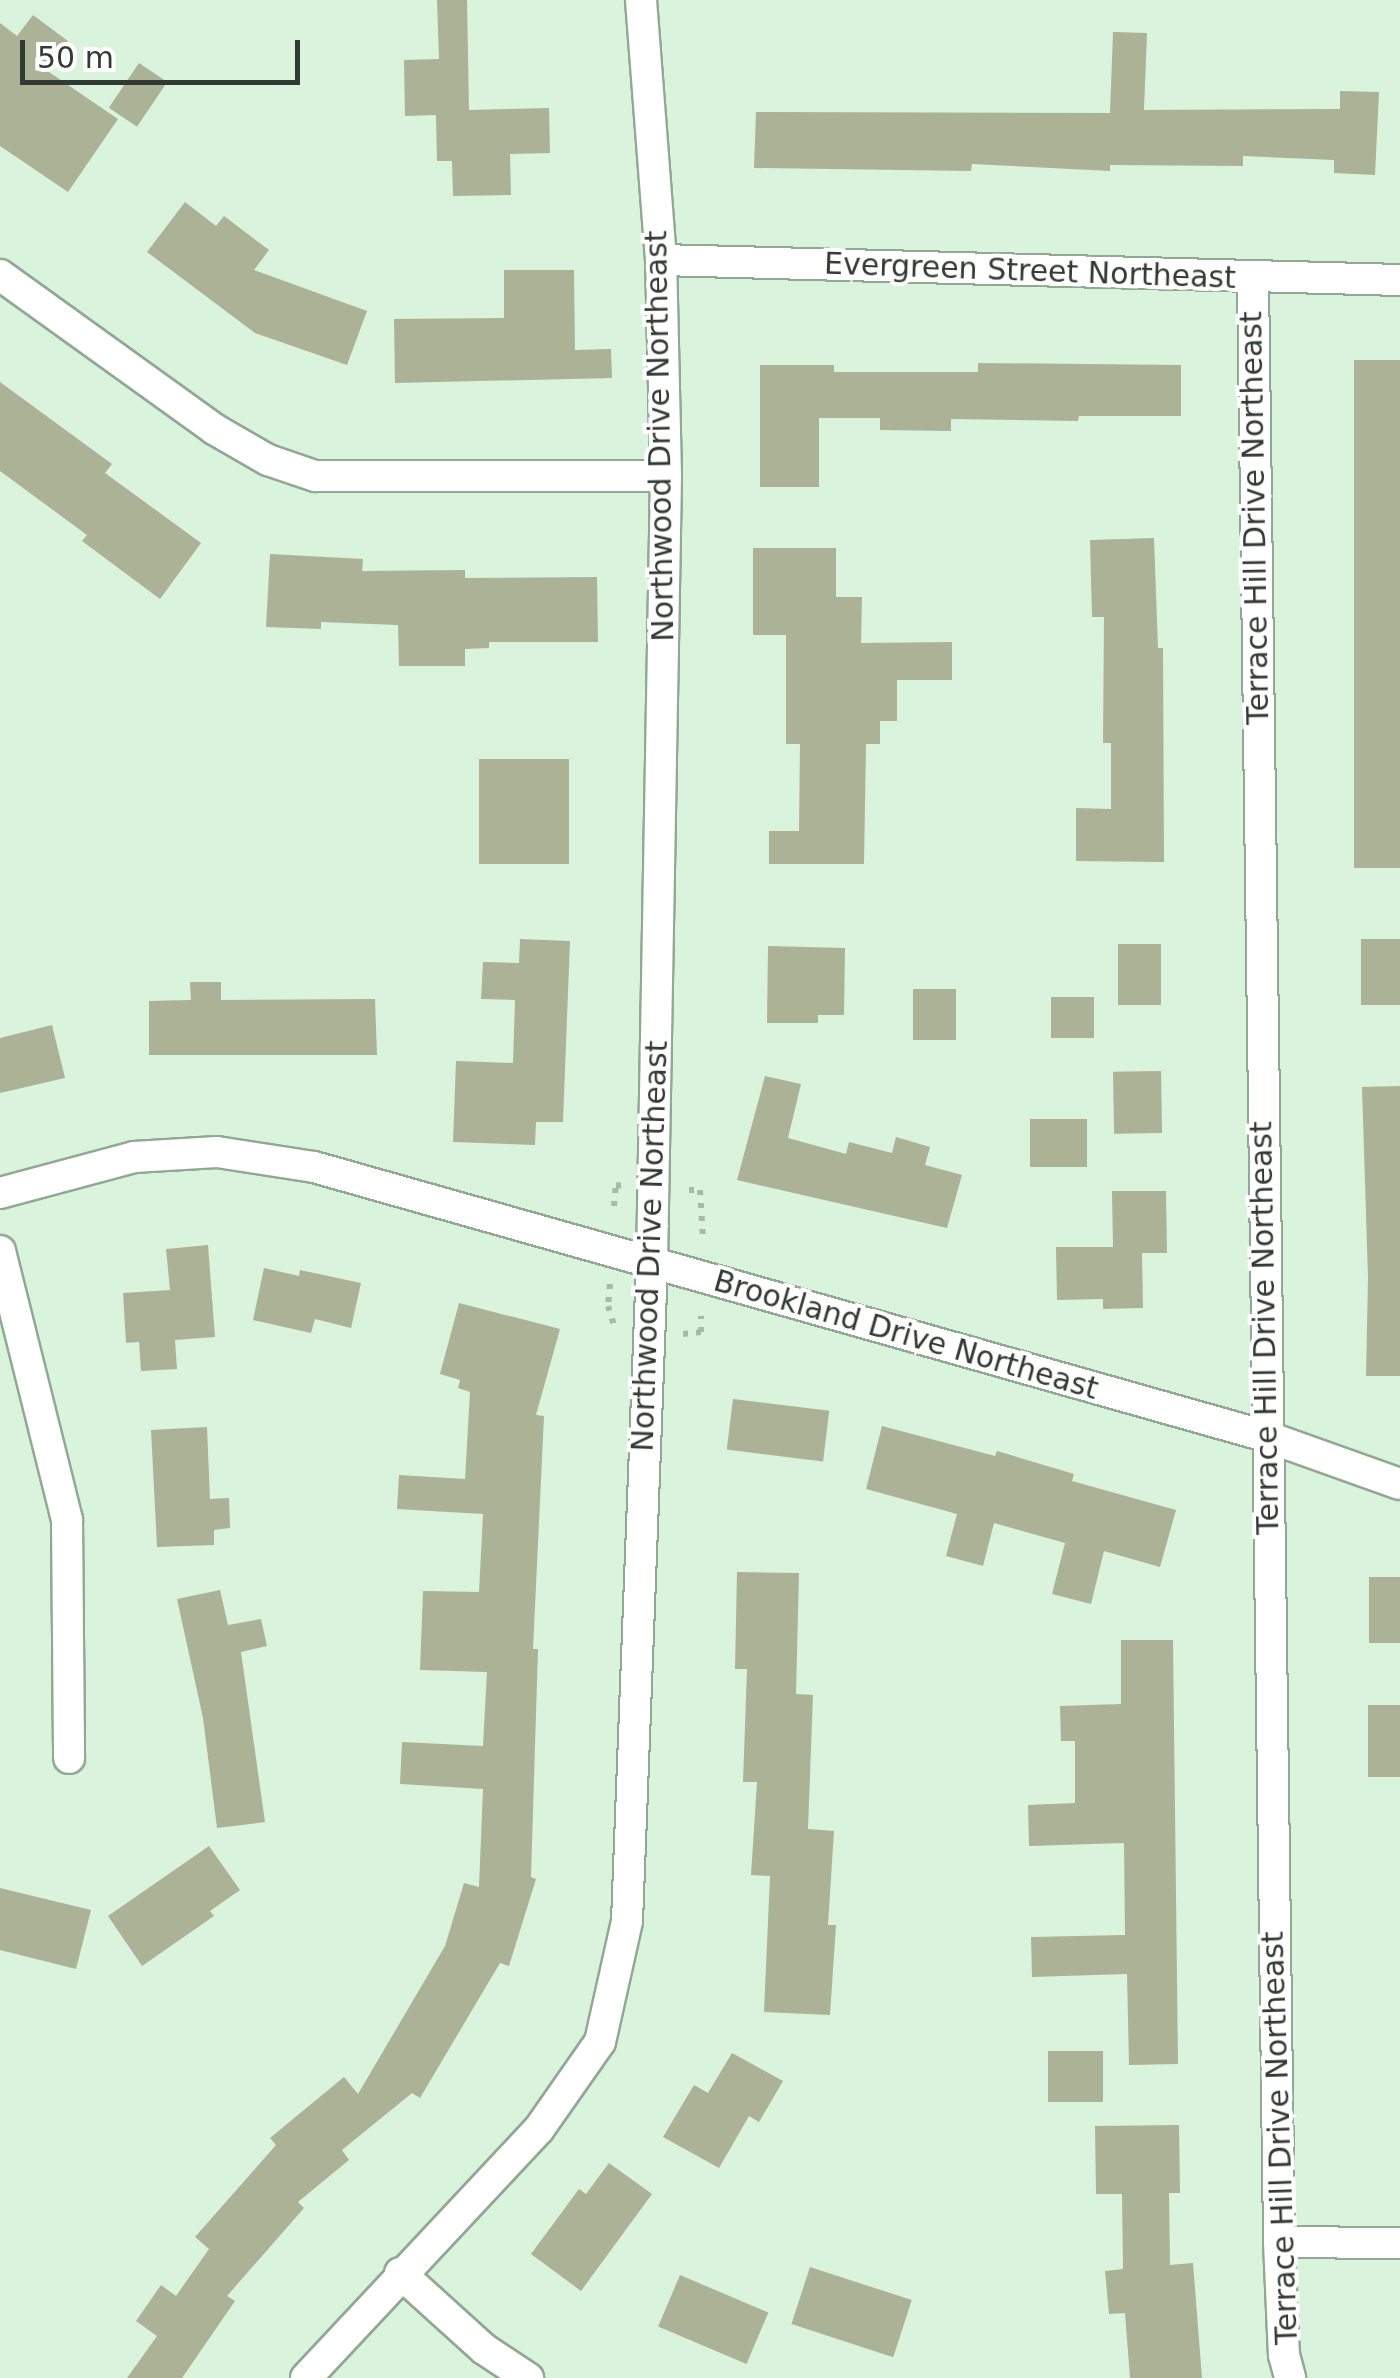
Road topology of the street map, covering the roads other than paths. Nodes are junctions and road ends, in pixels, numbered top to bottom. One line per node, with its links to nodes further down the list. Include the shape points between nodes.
1 (641, 0): 2 (street, Northwood Drive Northeast)
2 (660, 260): 4 (street, Evergreen Street Northeast); 6 (street, Northwood Drive Northeast)
3 (0, 274): 6 (street, via 214,429 268,460 315,476)
4 (1253, 278): 5 (street, Evergreen Street Northeast); 10 (street, Terrace Hill Drive Northeast)
5 (1400, 280)
6 (666, 476): 9 (street, Northwood Drive Northeast)
7 (0, 1193): 9 (street, Brookland Drive Northeast, via 134,1157 217,1152 314,1167)
8 (0, 1251): 12 (street, via 68,1520)
9 (652, 1264): 10 (street, Brookland Drive Northeast); 15 (street, Northwood Drive Northeast, via 627,1921 600,2042 539,2128)
10 (1265, 1436): 11 (street, Brookland Drive Northeast); 13 (street, Terrace Hill Drive Northeast)
11 (1400, 1484)
12 (69, 1758)
13 (1279, 2242): 14 (street); 18 (street, Terrace Hill Drive Northeast)
14 (1400, 2243)
15 (400, 2274): 16 (street, Northwood Drive Northeast); 17 (street, via 484,2349)
16 (306, 2378)
17 (528, 2378)
18 (1290, 2378)

